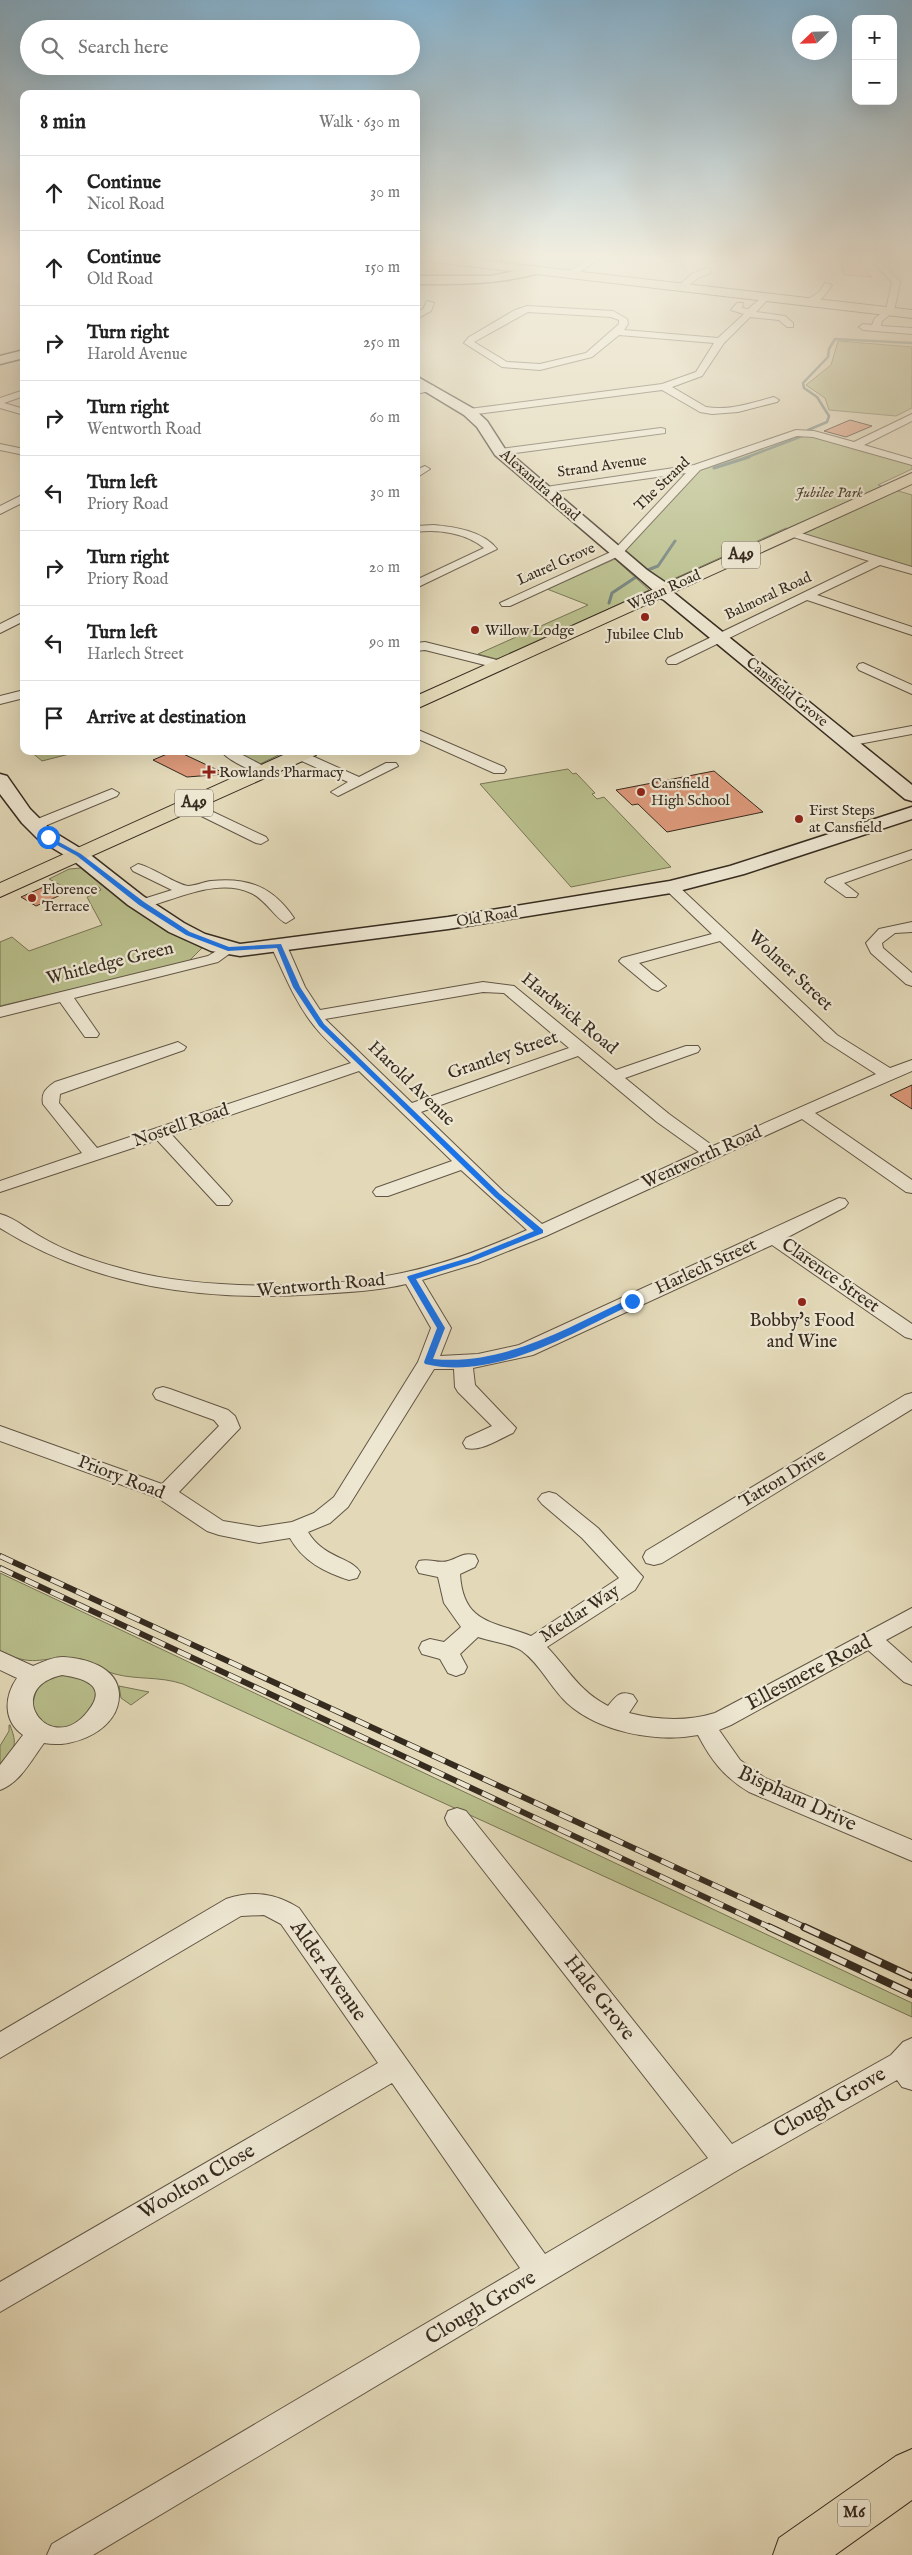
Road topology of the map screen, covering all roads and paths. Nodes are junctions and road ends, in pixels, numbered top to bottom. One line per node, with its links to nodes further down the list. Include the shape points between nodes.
1 (696, 375): 2 (street)
2 (664, 387): 5 (street, via 710,412); 9 (street)
3 (424, 390): 9 (street, Alexandra Road)
4 (20, 394): 6 (street)
5 (774, 400)
6 (0, 401)
7 (0, 405): 8 (street)
8 (20, 411)
9 (469, 412): 16 (street, Alexandra Road, via 482,424)
10 (912, 417): 13 (street)
11 (661, 431): 16 (street)
12 (796, 433): 13 (street, via 803,432); 18 (street, The Strand)
13 (854, 446): 17 (street)
14 (0, 447): 15 (street)
15 (20, 451)
16 (500, 452): 20 (street, Alexandra Road)
17 (912, 462)
18 (696, 468): 20 (street, Strand Avenue); 25 (street, The Strand)
19 (912, 478): 24 (main road, Wigan Road / A49)
20 (543, 490): 25 (street, Alexandra Road)
21 (20, 500): 22 (street)
22 (0, 511)
23 (420, 528): 28 (street, via 435,526 475,538 487,543 491,549)
24 (791, 533): 26 (street); 29 (main road, Wigan Road / A49)
25 (618, 553): 29 (street, Alexandra Road); 31 (street, Laurel Grove)
26 (879, 561): 27 (street); 30 (street, Balmoral Road)
27 (912, 571)
28 (420, 583)
29 (663, 591): 35 (street, Cansfield Grove); 38 (main road, Wigan Road / A49)
30 (807, 596): 34 (street); 35 (street, Balmoral Road)
31 (506, 603)
32 (20, 618): 33 (street)
33 (0, 628)
34 (912, 631)
35 (719, 637): 37 (street, Balmoral Road); 46 (street, Cansfield Grove)
36 (420, 646): 38 (street)
37 (672, 661)
38 (501, 664): 43 (main road, Wigan Road / A49)
39 (863, 667): 40 (street)
40 (912, 690)
41 (20, 695): 42 (street)
42 (0, 700)
43 (420, 701)
44 (912, 730): 46 (street)
45 (420, 735): 51 (street)
46 (848, 742): 57 (street, Cansfield Grove)
47 (231, 755): 52 (street)
48 (301, 755): 52 (main road, A49)
49 (309, 755): 54 (street)
50 (391, 766): 54 (street)
51 (499, 770)
52 (266, 771): 58 (main road, A49)
53 (0, 780): 60 (street, Old Road)
54 (359, 782): 56 (street)
55 (112, 792): 60 (street, via 88,795 79,808)
56 (338, 792)
57 (912, 796)
58 (190, 805): 61 (street); 63 (main road, A49)
59 (912, 813): 65 (street, Old Road, via 737,870)
60 (35, 825): 63 (street, Old Road, via 48,837)
61 (261, 840)
62 (912, 854): 68 (street, via 832,882)
63 (79, 855): 67 (main road, A49); 69 (street, Old Road)
64 (138, 868): 66 (street)
65 (671, 887): 72 (street, Wolmer Street); 73 (street, Old Road)
66 (184, 890): 69 (street); 70 (street, via 235,884 255,889 272,900)
67 (0, 891)
68 (851, 894)
69 (142, 904): 74 (street, Old Road, via 188,934)
70 (286, 918)
71 (912, 927): 75 (street, via 885,932 876,936 874,943 876,950)
72 (723, 936): 76 (street, via 628,961); 86 (street, Wolmer Street, via 831,1038)
73 (279, 946): 74 (street, Old Road); 79 (street, Harold Avenue)
74 (228, 949): 77 (street, Whitledge Green, via 213,959)
75 (910, 977)
76 (658, 986)
77 (64, 996): 78 (street, Whitledge Green); 80 (street)
78 (0, 1012)
79 (314, 1016): 82 (street, Hardwick Road, via 484,987 501,987 513,992); 84 (street, Harold Avenue)
80 (90, 1034)
81 (178, 1047): 92 (street, via 62,1086 53,1092 52,1104)
82 (582, 1049): 87 (street, Hardwick Road); 88 (street, Grantley Street)
83 (692, 1049): 87 (street)
84 (361, 1064): 88 (street, Harold Avenue); 90 (street, Nostell Road)
85 (912, 1065): 86 (street, Wentworth Road)
86 (889, 1075): 89 (street, Wentworth Road)
87 (614, 1076): 91 (street, Hardwick Road, via 663,1118)
88 (409, 1110): 93 (street, Harold Avenue)
89 (804, 1113): 91 (street, Wentworth Road); 96 (street)
90 (161, 1133): 92 (street, Nostell Road); 97 (street)
91 (713, 1154): 100 (street, Wentworth Road)
92 (93, 1155): 94 (street, Nostell Road)
93 (464, 1163): 95 (street, via 401,1179); 100 (street, Harold Avenue)
94 (0, 1187)
95 (382, 1192)
96 (910, 1193)
97 (223, 1201)
98 (839, 1203): 101 (street, Harlech Street)
99 (0, 1220): 102 (street, Wentworth Road, via 41,1244 82,1262 176,1286 270,1292)
100 (540, 1232): 102 (street, Wentworth Road, via 471,1259)
101 (773, 1237): 103 (street, Clarence Street); 105 (street, Harlech Street, via 526,1350)
102 (411, 1277): 104 (street, Priory Road, via 441,1328)
103 (912, 1333)
104 (428, 1362): 105 (street, Harlech Street); 112 (street, Priory Road, via 341,1502 322,1518)
105 (463, 1364): 109 (street, via 464,1387 506,1428)
106 (163, 1394): 110 (street, via 221,1415 230,1428)
107 (912, 1400): 113 (street, Tatton Drive)
108 (0, 1433): 110 (street, Priory Road)
109 (473, 1443)
110 (165, 1493): 112 (street, Priory Road, via 215,1526 227,1530 259,1534)
111 (549, 1499): 119 (street, Medlar Way, via 590,1533 632,1577)
112 (296, 1528): 115 (street, via 313,1555)
113 (654, 1557)
114 (426, 1567): 117 (street, via 458,1566 453,1598 458,1609)
115 (349, 1572)
116 (912, 1616): 118 (street, Ellesmere Road)
117 (475, 1627): 119 (street); 120 (street)
118 (871, 1640): 123 (street); 124 (street, Ellesmere Road)
119 (532, 1646): 124 (street, via 575,1696 589,1706 619,1709 664,1729)
120 (444, 1656)
121 (0, 1660): 122 (street)
122 (33, 1676): 125 (street, via 18,1696 16,1707 20,1718); 125 (street, via 62,1666 76,1666 90,1670 107,1687 104,1711 83,1730 68,1735)
123 (912, 1676)
124 (705, 1726): 128 (street, Bispham Drive, via 723,1759 740,1775)
125 (38, 1733): 126 (street)
126 (0, 1780)
127 (471, 1828): 132 (street, Hale Grove)
128 (912, 1851)
129 (0, 2046): 131 (street, Alder Avenue, via 235,1907 254,1903 275,1906 290,1916)
130 (908, 2064): 132 (street, Clough Grove)
131 (394, 2067): 133 (street, Alder Avenue); 134 (street, Woolton Close)
132 (728, 2161): 133 (street, Clough Grove)
133 (541, 2273): 136 (street, Clough Grove)
134 (0, 2298)
135 (912, 2472): 137 (main road, M6)
136 (63, 2555)
137 (796, 2555)

